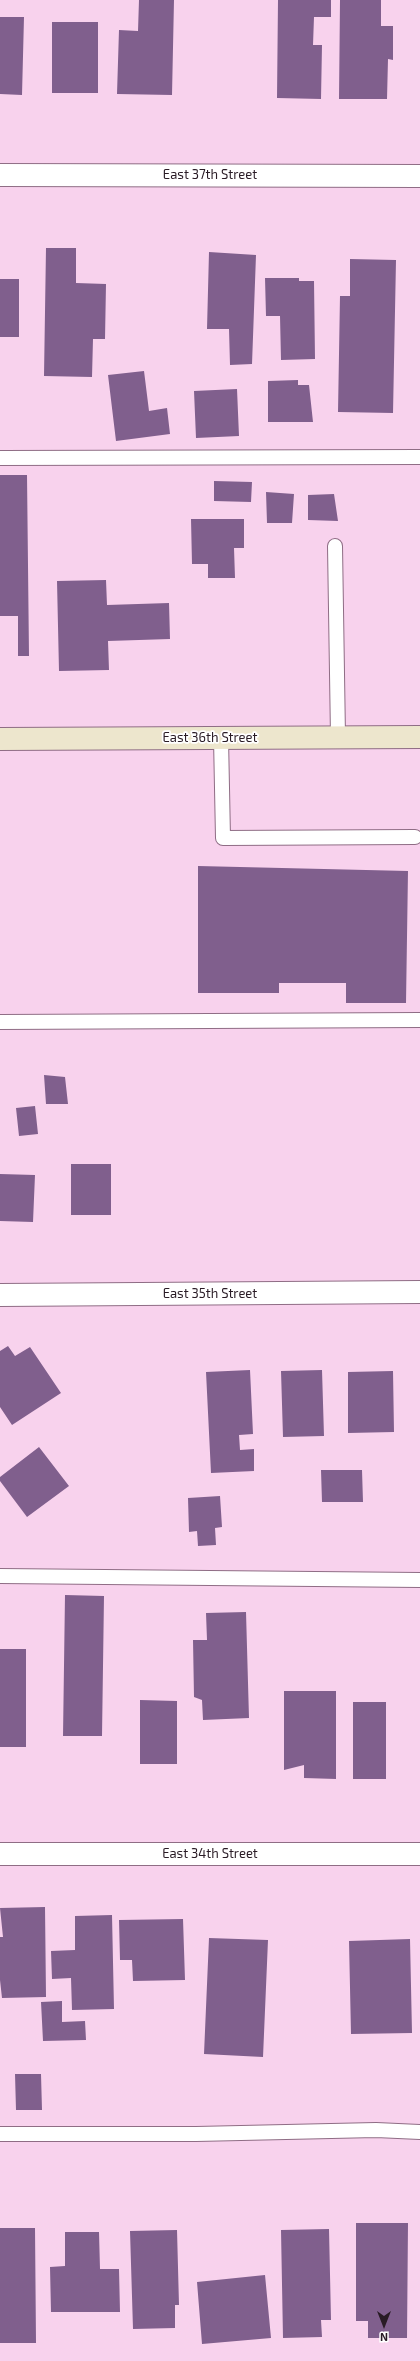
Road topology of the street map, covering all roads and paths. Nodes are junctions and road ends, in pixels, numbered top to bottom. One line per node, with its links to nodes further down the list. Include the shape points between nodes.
1 (0, 175): 2 (street, East 37th Street)
2 (420, 176)
3 (420, 457): 4 (lane)
4 (0, 458)
5 (335, 546): 6 (lane)
6 (338, 737): 7 (main road, East 36th Street); 8 (main road, East 36th Street)
7 (420, 737)
8 (221, 738): 9 (main road, East 36th Street); 10 (lane, via 223,838)
9 (0, 739)
10 (415, 837)
11 (420, 1020): 12 (lane)
12 (0, 1022)
13 (420, 1292): 14 (street, East 35th Street)
14 (0, 1295)
15 (0, 1576): 16 (lane)
16 (420, 1580)
17 (0, 1854): 18 (street, East 34th Street)
18 (420, 1854)
19 (420, 2132): 20 (lane, via 376,2130 196,2134)
20 (0, 2134)

